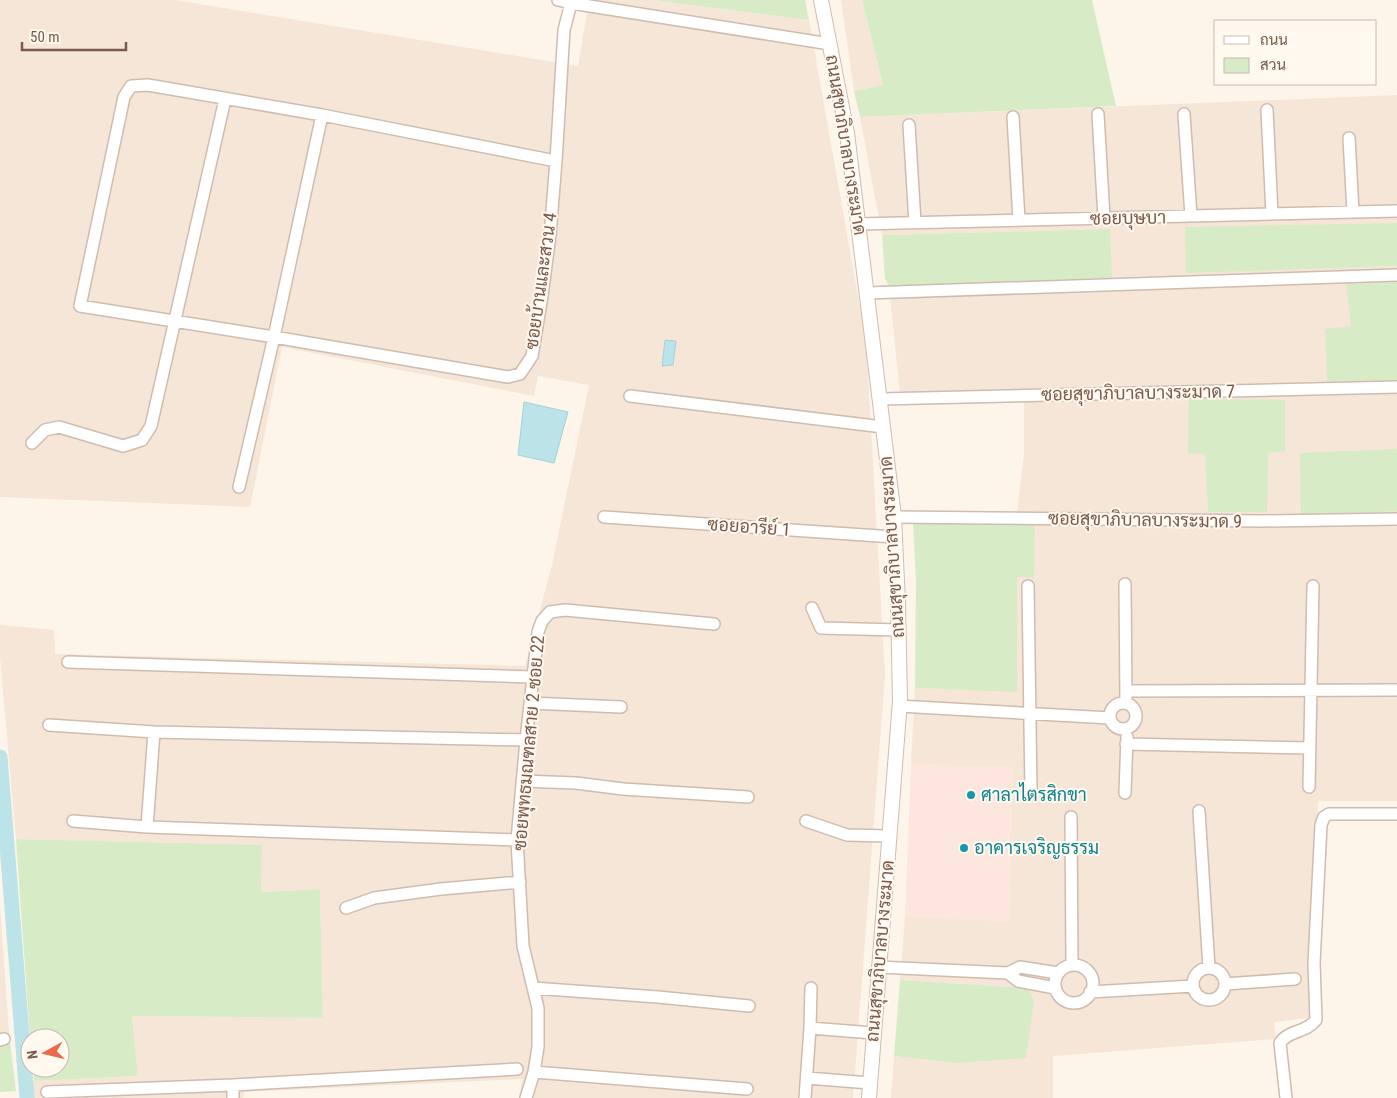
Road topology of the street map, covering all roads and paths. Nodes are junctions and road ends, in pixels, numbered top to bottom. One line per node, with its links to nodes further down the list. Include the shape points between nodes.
1 (558, 0): 3 (street)
2 (822, 0): 4 (street, ถนนสุขาภิบาลบางระมาด)
3 (571, 2): 4 (street); 13 (street, ซอยบ้านและสวน 4, via 564,30)
4 (830, 44): 21 (street, ถนนสุขาภิบาลบางระมาด, via 847,133)
5 (225, 99): 9 (street); 24 (street); 24 (street, ซอยบ้านและสวน 4, via 148,85 132,86 124,97 80,306)
6 (1267, 110): 16 (street)
7 (1098, 114): 18 (street)
8 (1184, 114): 17 (street)
9 (322, 115): 13 (street); 25 (street)
10 (1013, 117): 19 (street)
11 (909, 125): 20 (street)
12 (1349, 138): 14 (street)
13 (556, 161): 25 (street, ซอยบ้านและสวน 4, via 550,235 532,356 520,374 508,377)
14 (1353, 212): 15 (street, ซอยบุษบา); 16 (street, ซอยบุษบา)
15 (1397, 212)
16 (1272, 214): 17 (street, ซอยบุษบา)
17 (1191, 216): 18 (street, ซอยบุษบา)
18 (1104, 218): 19 (street, ซอยบุษบา)
19 (1019, 220): 20 (street, ซอยบุษบา)
20 (915, 223): 21 (street, ซอยบุษบา)
21 (858, 224): 23 (street, ถนนสุขาภิบาลบางระมาด)
22 (1397, 275): 23 (street)
23 (867, 293): 28 (street, ถนนสุขาภิบาลบางระมาด)
24 (175, 321): 25 (street, ซอยบ้านและสวน 4); 30 (street, via 151,426 142,440 123,446 59,427 45,430)
25 (274, 336): 31 (street)
26 (1397, 387): 28 (street, ซอยสุขาภิบาลบางระมาด 7)
27 (630, 396): 29 (street)
28 (880, 399): 29 (street, ถนนสุขาภิบาลบางระมาด)
29 (883, 427): 32 (street, ถนนสุขาภิบาลบางระมาด)
30 (32, 443)
31 (239, 487)
32 (894, 517): 34 (street, ซอยสุขาภิบาลบางระมาด 9, via 1262,521); 35 (street, ถนนสุขาภิบาลบางระมาด)
33 (604, 518): 35 (street, ซอยอารีย์ 1)
34 (1397, 519)
35 (894, 537): 41 (street, ถนนสุขาภิบาลบางระมาด)
36 (1125, 584): 46 (street)
37 (1028, 586): 50 (street)
38 (1313, 586): 44 (street)
39 (812, 608): 41 (street, via 821,628)
40 (714, 624): 43 (street, ซอยพุทธมณฑลสาย 2 ซอย 22, via 565,610 550,612 538,632)
41 (899, 630): 48 (street, ถนนสุขาภิบาลบางระมาด)
42 (68, 662): 43 (street)
43 (533, 677): 47 (street, ซอยพุทธมณฑลสาย 2 ซอย 22)
44 (1311, 690): 45 (street); 46 (street); 57 (street)
45 (1397, 690)
46 (1126, 697): 51 (street, via 1114,706); 53 (street, via 1136,715 1134,723)
47 (530, 703): 49 (street); 55 (street, ซอยพุทธมณฑลสาย 2 ซอย 22)
48 (899, 706): 50 (street); 69 (street, ถนนสุขาภิบาลบางระมาด)
49 (621, 707)
50 (1030, 713): 51 (street); 60 (street)
51 (1110, 718): 53 (street, via 1114,726)
52 (49, 725): 54 (street)
53 (1127, 729): 56 (street)
54 (154, 732): 55 (street); 68 (street)
55 (526, 740): 58 (street, ซอยพุทธมณฑลสาย 2 ซอย 22)
56 (1126, 744): 57 (street); 61 (street)
57 (1310, 748): 59 (street)
58 (522, 781): 62 (street); 70 (street, ซอยพุทธมณฑลสาย 2 ซอย 22)
59 (1309, 787)
60 (1031, 792)
61 (1125, 793)
62 (748, 797)
63 (1199, 811): 75 (street)
64 (1397, 814): 99 (street, via 1329,814 1324,817 1315,953 1316,1020 1311,1026 1287,1035 1280,1043)
65 (1071, 817): 73 (street)
66 (73, 821): 68 (street)
67 (806, 821): 69 (street, via 847,835)
68 (147, 827): 70 (street)
69 (889, 836): 74 (street, ถนนสุขาภิบาลบางระมาด)
70 (517, 840): 71 (street, ซอยพุทธมณฑลสาย 2 ซอย 22)
71 (520, 882): 72 (street, via 374,898); 81 (street, ซอยพุทธมณฑลสาย 2 ซอย 22, via 523,946)
72 (346, 908)
73 (1072, 964): 77 (street); 84 (street, via 1089,973 1092,979)
74 (878, 968): 76 (street); 87 (street, ถนนสุขาภิบาลบางระมาด)
75 (1209, 968): 79 (street, via 1220,973); 80 (street, via 1195,976)
76 (1008, 973): 77 (street, via 1020,967); 83 (street, via 1018,981)
77 (1058, 973): 83 (street)
78 (1295, 979): 79 (street)
79 (1225, 984): 80 (street, via 1220,996 1210,1001 1198,997)
80 (1192, 986): 84 (street)
81 (533, 988): 85 (street); 89 (street, ซอยพุทธมณฑลสาย 2 ซอย 22, via 538,1008)
82 (812, 988): 86 (street)
83 (1055, 988): 84 (street, via 1061,998 1071,1003 1082,1000)
84 (1090, 992)
85 (749, 1006)
86 (810, 1028): 87 (street); 90 (street)
87 (873, 1033): 91 (street, ถนนสุขาภิบาลบางระมาด)
88 (517, 1069): 92 (street)
89 (534, 1072): 93 (street); 96 (street, ซอยพุทธมณฑลสาย 2 ซอย 22)
90 (807, 1078): 91 (street); 97 (street)
91 (870, 1083): 98 (street, ถนนสุขาภิบาลบางระมาด)
92 (233, 1085): 94 (street); 95 (street)
93 (747, 1089)
94 (47, 1092)
95 (233, 1098)
96 (526, 1098)
97 (805, 1098)
98 (869, 1098)
99 (1286, 1098)

